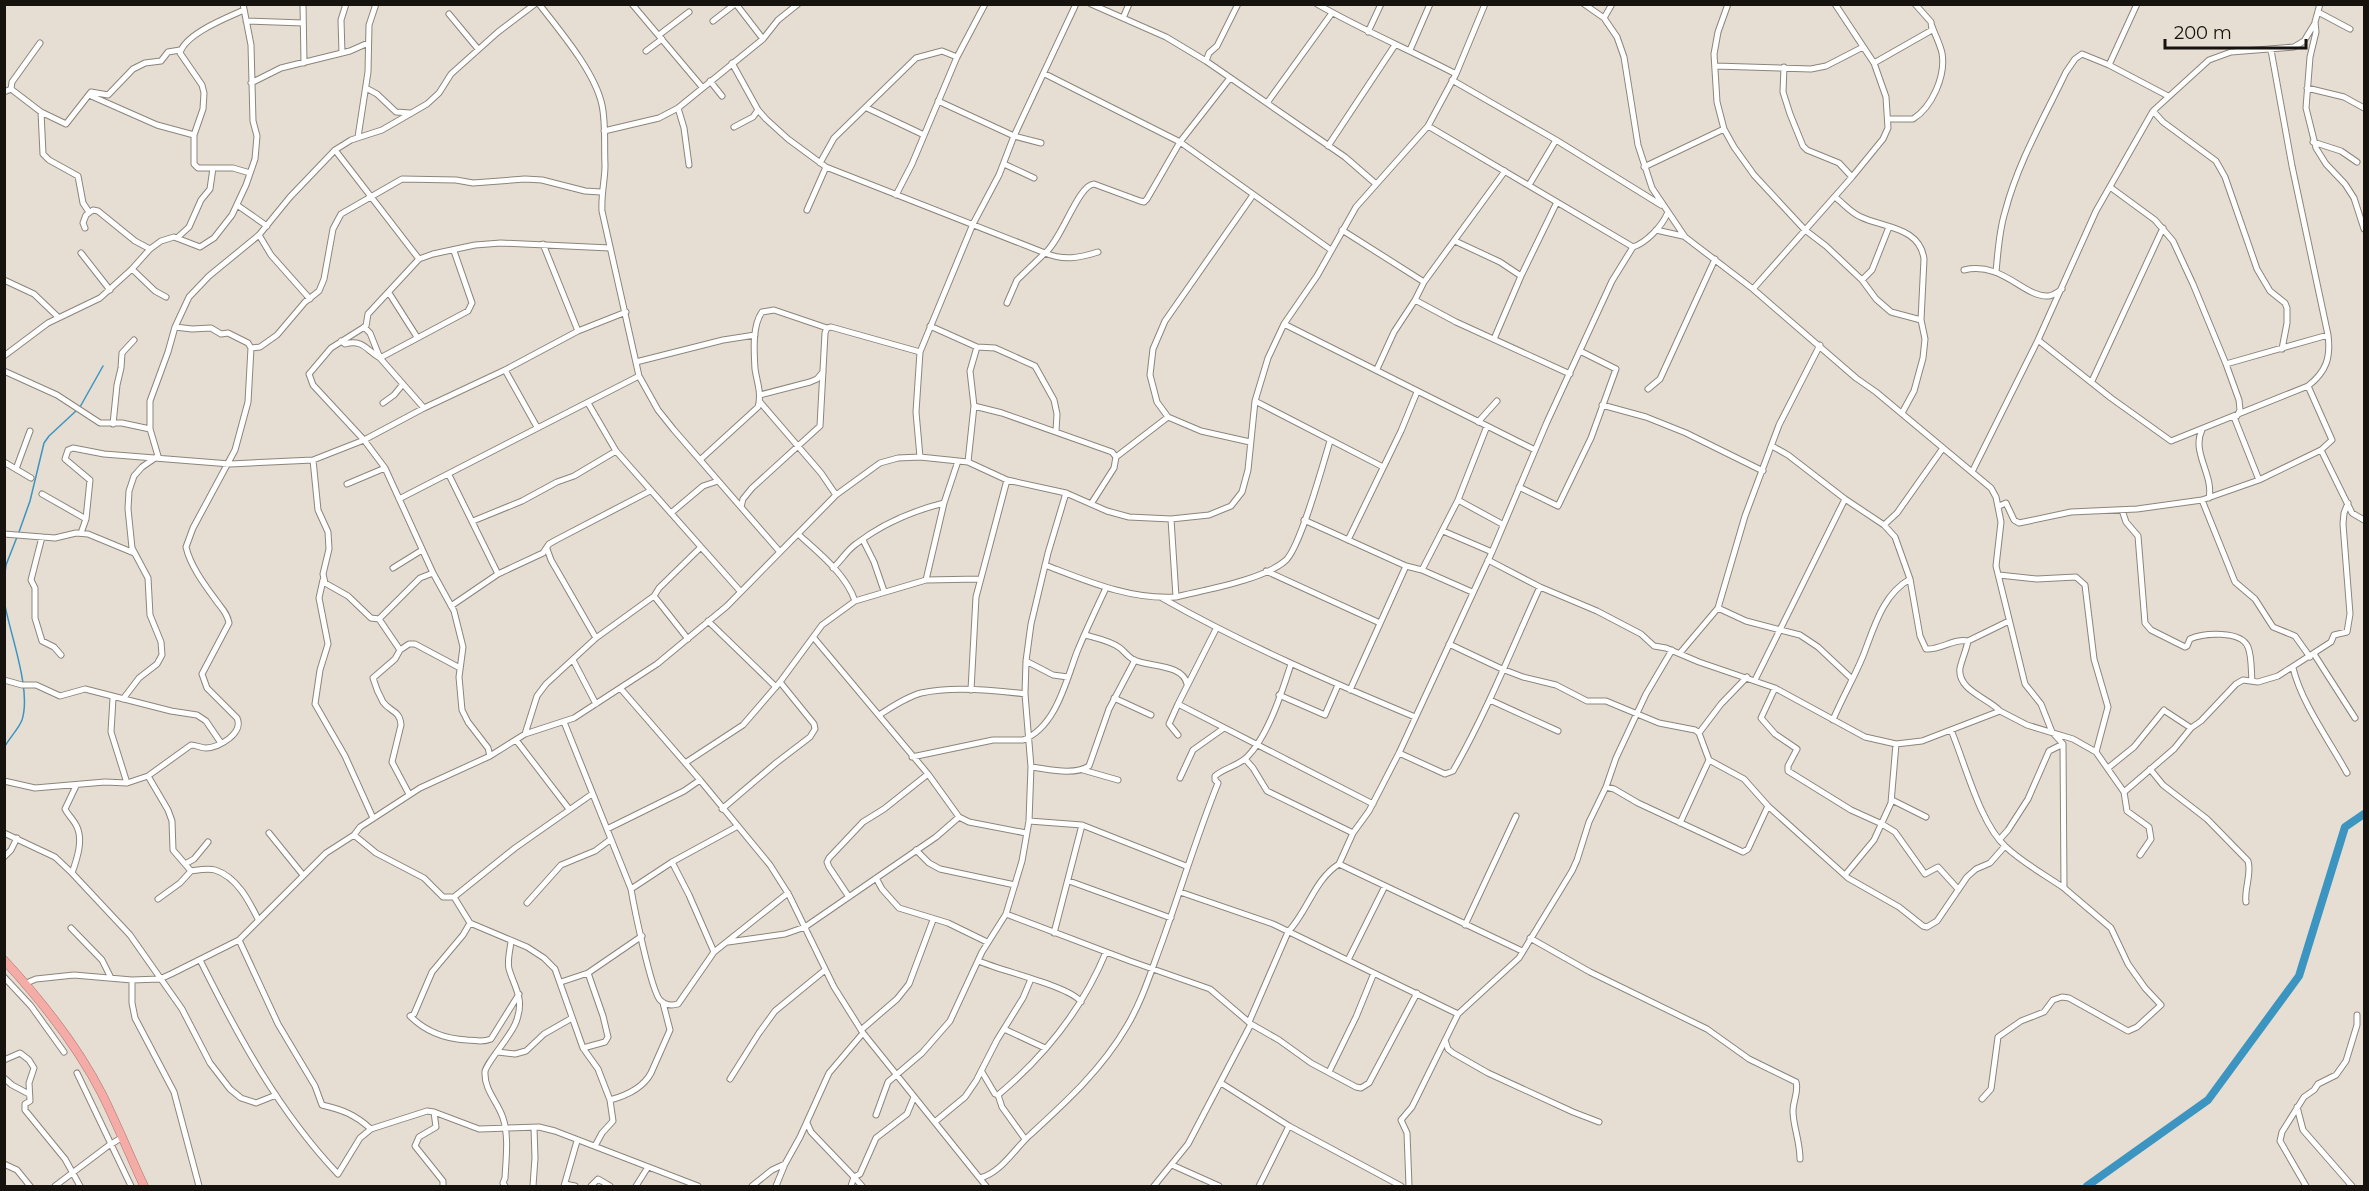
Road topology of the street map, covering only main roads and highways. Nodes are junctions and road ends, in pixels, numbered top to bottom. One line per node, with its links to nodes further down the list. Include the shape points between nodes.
1 (4, 960): 2 (highway, via 87,1068)
2 (144, 1186)

